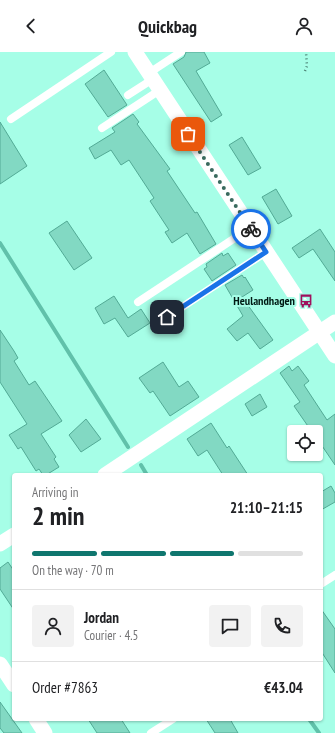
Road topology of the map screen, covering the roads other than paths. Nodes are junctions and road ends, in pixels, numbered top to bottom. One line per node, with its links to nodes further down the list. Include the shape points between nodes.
1 (111, 52): 6 (lane)
2 (135, 52): 4 (street)
3 (181, 52): 4 (lane)
4 (154, 81): 5 (lane); 7 (lane); 8 (street)
5 (128, 95)
6 (11, 119)
7 (102, 128)
8 (250, 228): 9 (street); 10 (lane)
9 (266, 252): 11 (lane); 13 (street)
10 (138, 302)
11 (167, 317)
12 (335, 322): 13 (street)
13 (320, 332): 14 (street); 15 (street)
14 (335, 356)
15 (108, 473)
16 (12, 536): 17 (street)
17 (0, 544)
18 (335, 575): 19 (lane)
19 (323, 583)
20 (0, 664): 21 (street)
21 (12, 682)
22 (37, 721): 24 (street)
23 (170, 721): 25 (lane)
24 (45, 733)
25 (151, 733)

